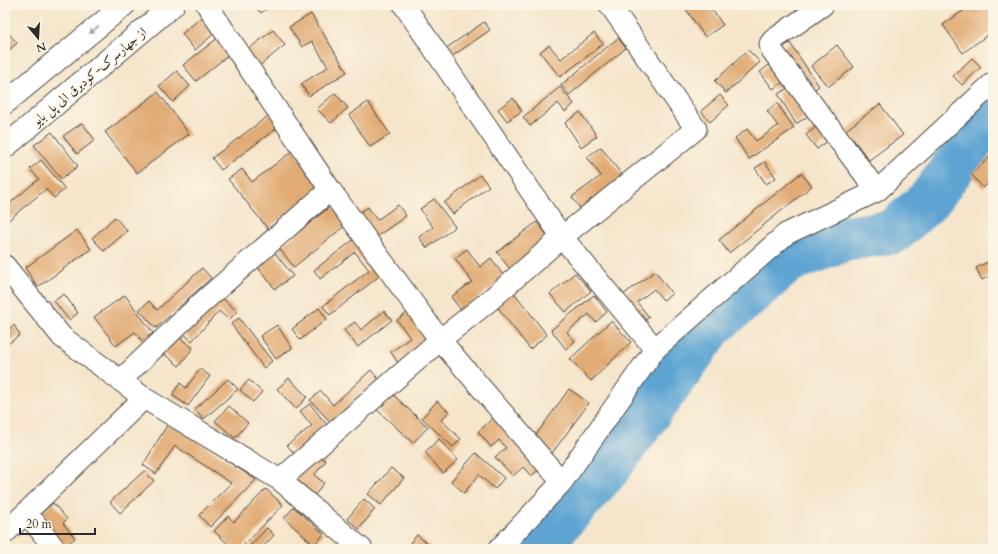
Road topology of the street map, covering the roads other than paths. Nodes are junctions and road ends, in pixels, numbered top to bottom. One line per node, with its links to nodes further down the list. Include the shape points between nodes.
1 (124, 5): 8 (street, one-way to 8)
2 (173, 5): 9 (street, از جهارسرک-کودبرق الی پل بایو)
3 (207, 5): 10 (street)
4 (404, 5): 12 (street)
5 (610, 5): 12 (street, via 696,129)
6 (823, 5): 11 (street, via 773,40 770,44 771,49)
7 (993, 83): 11 (street)
8 (5, 103)
9 (5, 147)
10 (331, 191): 14 (street); 16 (street, via 208,297)
11 (877, 191): 15 (street, via 786,234)
12 (562, 237): 14 (street); 15 (street)
13 (5, 266): 16 (street, via 62,337)
14 (440, 340): 18 (street); 19 (street)
15 (655, 349): 19 (street)
16 (122, 381): 17 (street)
17 (144, 398): 18 (street); 20 (street)
18 (280, 480): 23 (street)
19 (562, 482): 24 (street)
20 (27, 513): 21 (street); 22 (street)
21 (5, 533)
22 (55, 549)
23 (362, 549)
24 (499, 549)

